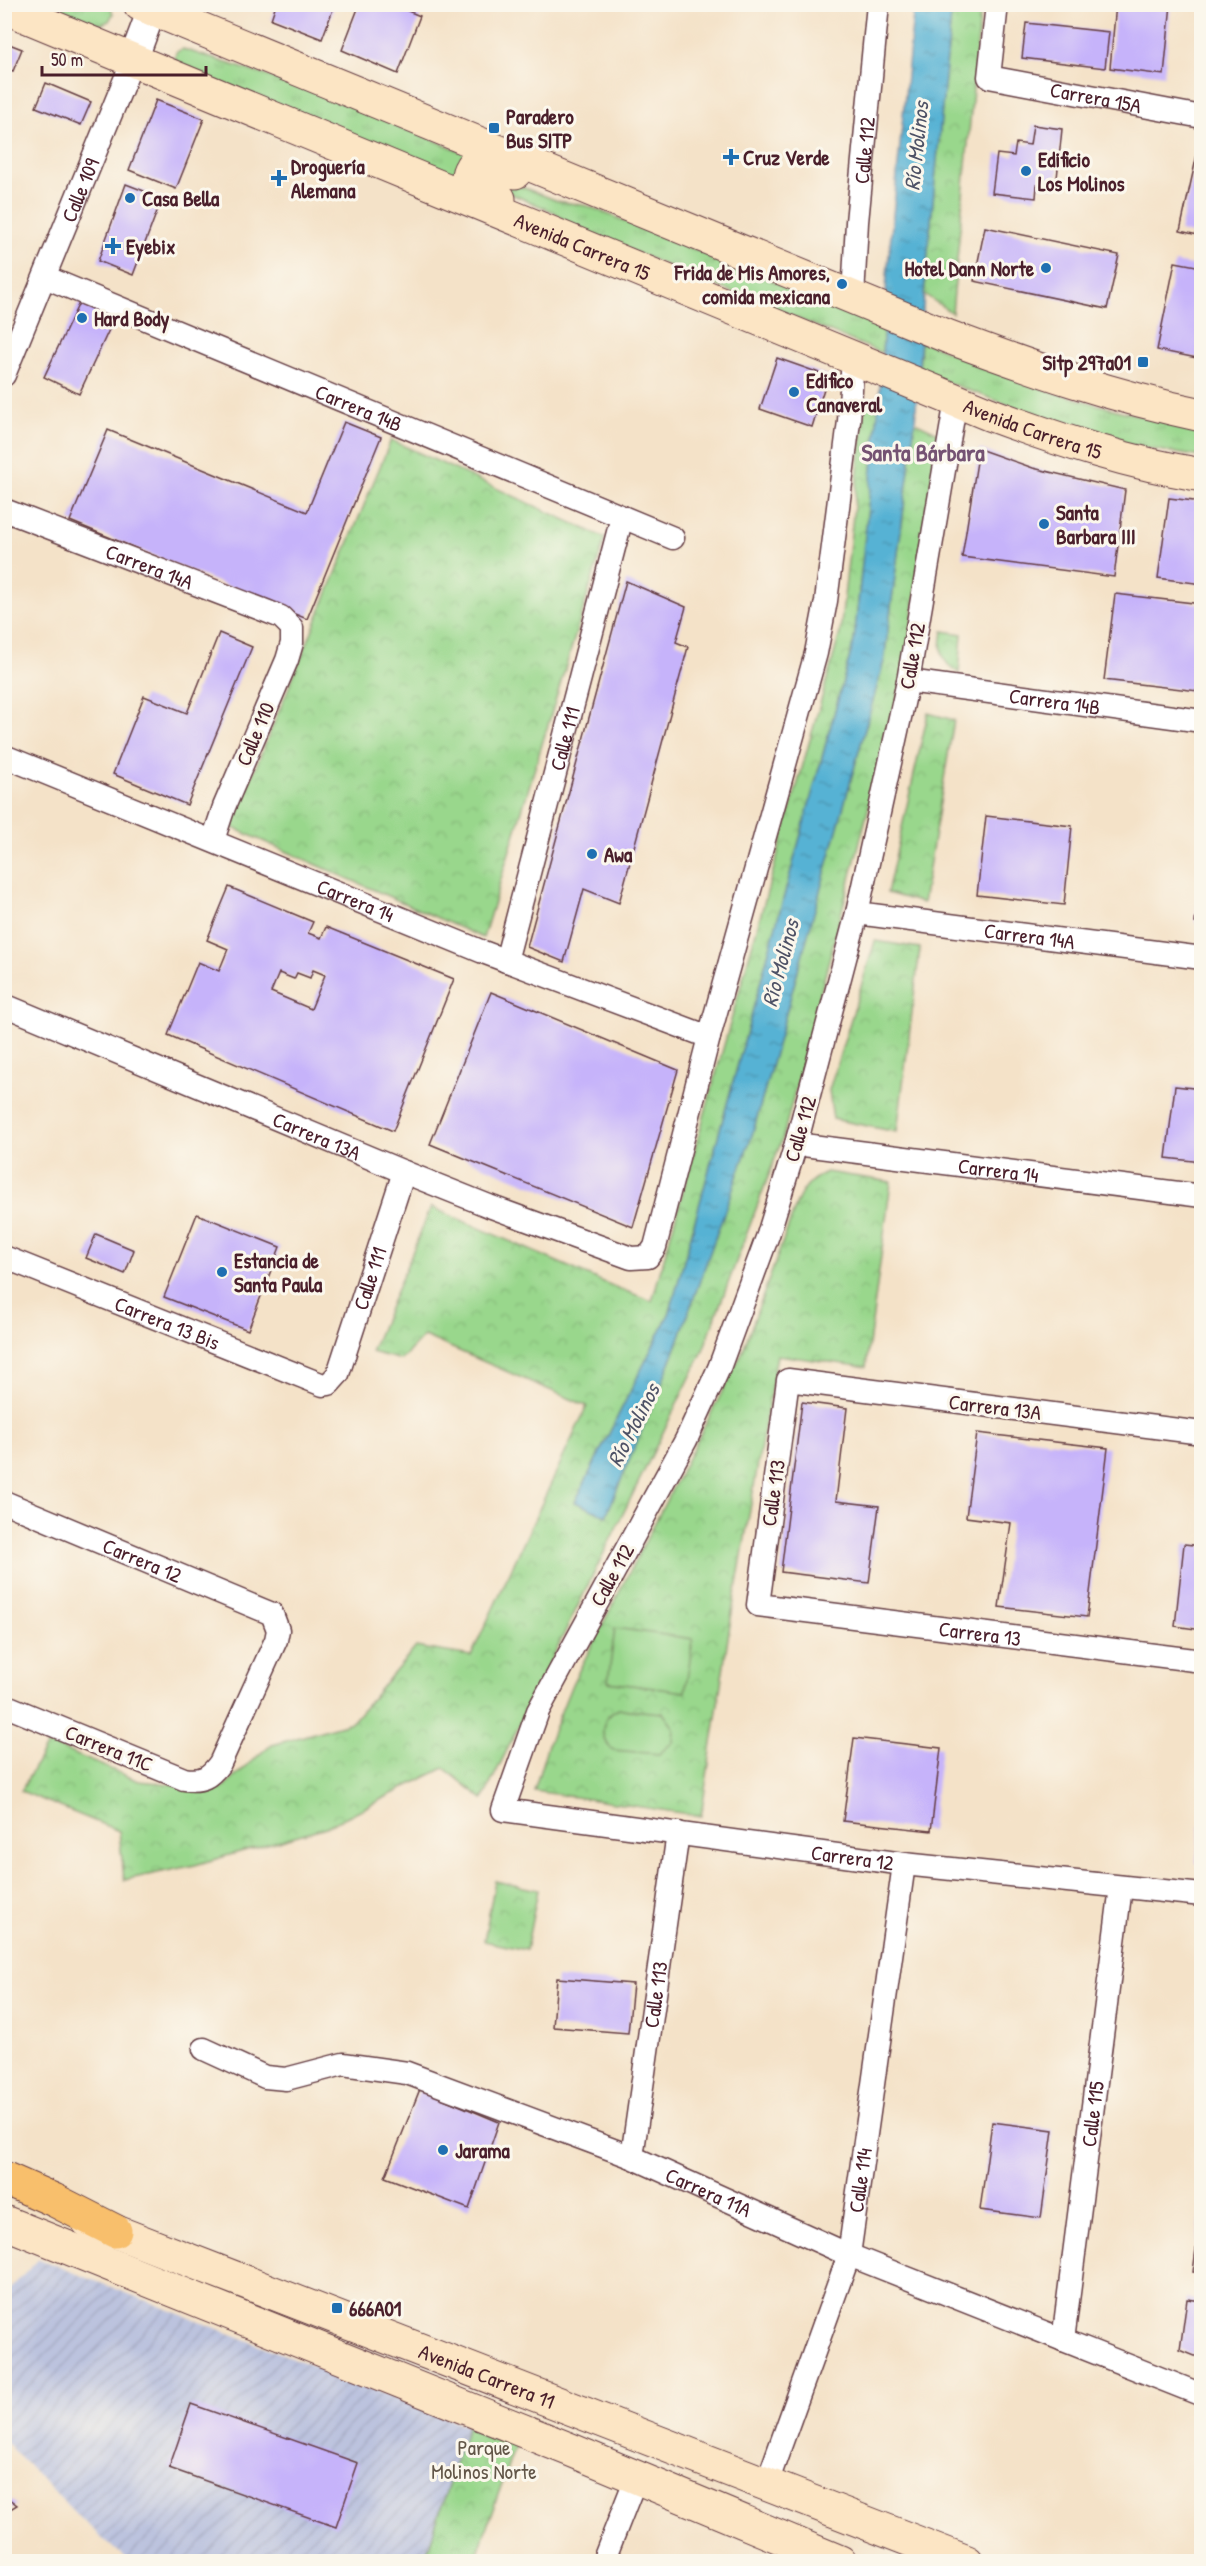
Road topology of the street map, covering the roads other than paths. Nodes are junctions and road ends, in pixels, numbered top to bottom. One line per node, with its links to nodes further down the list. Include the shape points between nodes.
1 (878, 4): 10 (street, Calle 112, via 857,222)
2 (997, 4): 6 (street, Carrera 15A, via 989,77)
3 (149, 6): 5 (street, Calle 109); 7 (main road)
4 (4, 7): 5 (main road, Avenida Carrera 15)
5 (133, 60): 8 (main road, Avenida Carrera 15); 9 (street, Calle 109)
6 (1202, 117)
7 (598, 192): 8 (main road, via 552,186 485,160 469,172 474,189 541,216); 10 (main road)
8 (578, 243): 11 (main road, Avenida Carrera 15)
9 (45, 277): 12 (street, Calle 109); 17 (street, Carrera 14B)
10 (867, 303): 14 (main road, via 1032,369 1125,398)
11 (864, 361): 13 (main road, Avenida Carrera 15); 28 (street, via 849,421 816,653)
12 (4, 375)
13 (949, 397): 15 (main road, Avenida Carrera 15, via 1085,448); 20 (street, Calle 112)
14 (1202, 415)
15 (1202, 475)
16 (4, 510): 19 (street, Carrera 14A, via 281,617)
17 (622, 517): 18 (street, Carrera 14B); 26 (street, Calle 111)
18 (674, 538)
19 (292, 627): 23 (street, Calle 110, via 287,660)
20 (908, 681): 21 (street, Carrera 14B); 24 (street, Calle 112)
21 (1202, 721)
22 (4, 756): 23 (street, Carrera 14)
23 (213, 840): 26 (street, Carrera 14)
24 (857, 913): 25 (street, Carrera 14A); 29 (street, Calle 112)
25 (1202, 958)
26 (506, 961): 28 (street, Carrera 14)
27 (4, 1005): 30 (street, Carrera 13A)
28 (709, 1037): 30 (street, Carrera 13A, via 654,1247 648,1257 631,1258)
29 (796, 1144): 31 (street, Carrera 14); 41 (street, Calle 112, via 768,1235 719,1368 686,1440 538,1712)
30 (404, 1172): 34 (street, Calle 111, via 338,1374)
31 (1202, 1196)
32 (4, 1257): 34 (street, Carrera 13 Bis, via 316,1384)
33 (788, 1380): 35 (street, Carrera 13A); 37 (street, Calle 113)
34 (329, 1384)
35 (1202, 1433)
36 (4, 1502): 40 (street, Carrera 12, via 272,1614 276,1640)
37 (758, 1605): 38 (street, Carrera 13)
38 (1202, 1660)
39 (4, 1705): 40 (street, Carrera 11C, via 184,1779 201,1780)
40 (213, 1773)
41 (503, 1810): 42 (street, Carrera 12)
42 (678, 1833): 43 (street, Carrera 12); 47 (street, Calle 113)
43 (904, 1863): 44 (street, Carrera 12); 54 (street, Calle 114)
44 (1121, 1887): 45 (street, Carrera 12); 55 (street, Calle 115)
45 (1202, 1895)
46 (204, 2049): 47 (street, Carrera 11A, via 265,2077 286,2079 343,2064 407,2073)
47 (632, 2157): 54 (street, Carrera 11A)
48 (4, 2178): 51 (main road)
49 (4, 2190): 51 (main road, Avenida Carrera 11)
50 (4, 2222): 53 (main road, Avenida Carrera 11)
51 (114, 2231): 58 (main road, Avenida Carrera 11)
52 (4, 2234): 53 (street)
53 (50, 2242): 57 (main road, Avenida Carrera 11)
54 (849, 2255): 55 (street, Carrera 11A); 58 (street, Calle 114)
55 (1063, 2340): 56 (street, Carrera 11A)
56 (1202, 2395)
57 (636, 2478): 59 (street); 60 (main road, Avenida Carrera 11)
58 (767, 2483): 61 (main road, Avenida Carrera 11)
59 (603, 2562)
60 (840, 2562)
61 (967, 2562)

